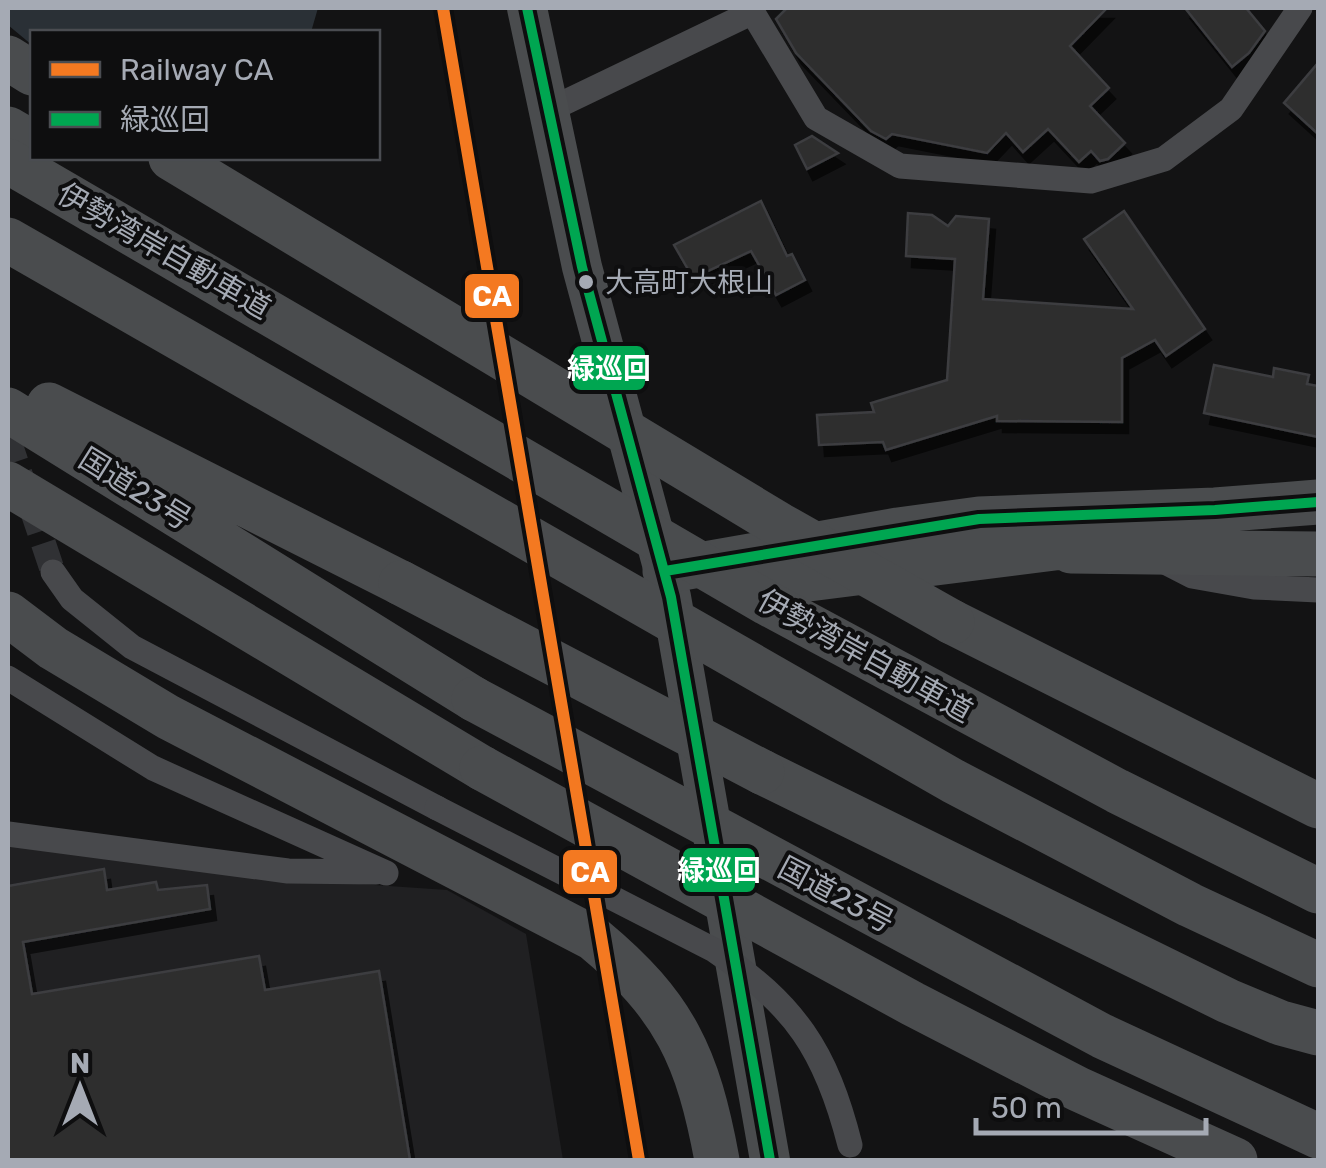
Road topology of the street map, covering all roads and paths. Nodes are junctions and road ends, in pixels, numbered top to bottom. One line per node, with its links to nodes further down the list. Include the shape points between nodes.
1 (527, 8): 6 (main road)
2 (1300, 8): 3 (street, via 1231,109 1164,159 1091,181 900,166 816,118)
3 (751, 10): 6 (street)
4 (8, 58): 5 (highway)
5 (30, 72)
6 (549, 110): 24 (main road, via 582,266)
7 (8, 129): 8 (highway)
8 (30, 142)
9 (8, 160): 26 (highway, 伊勢湾岸自動車道, bridge)
10 (60, 160): 26 (highway, bridge, via 457,397)
11 (174, 160): 31 (highway, bridge, via 952,622)
12 (8, 240): 16 (highway, 伊勢湾岸自動車道, bridge)
13 (8, 254): 16 (highway, bridge)
14 (8, 384): 35 (highway, bridge, via 762,772 1228,1001)
15 (8, 410): 36 (highway, 国道23号, bridge, via 474,699 1102,1036)
16 (343, 430): 34 (highway, 伊勢湾岸自動車道, bridge, via 954,780)
17 (8, 484): 40 (highway, 国道23号, bridge, via 482,768 913,1004)
18 (1318, 502): 24 (highway, via 898,530)
19 (1318, 528): 20 (highway)
20 (1033, 550): 21 (highway); 24 (highway)
21 (1148, 553): 22 (highway); 25 (street, via 1192,576 1254,588)
22 (1318, 554)
23 (53, 572): 37 (street, bridge, via 72,599 132,647 746,972 814,1044)
24 (668, 584): 39 (main road)
25 (1318, 590)
26 (767, 603): 33 (highway, 伊勢湾岸自動車道, bridge, via 1068,766)
27 (8, 614): 28 (highway)
28 (53, 648): 29 (highway); 38 (highway, via 168,717 593,938 666,1011 685,1046)
29 (8, 658)
30 (8, 678): 32 (street, via 152,768 386,872 288,872)
31 (1318, 806)
32 (8, 834)
33 (1318, 890)
34 (1318, 966)
35 (1318, 1033)
36 (1318, 1136)
37 (851, 1153)
38 (716, 1156)
39 (770, 1160)
40 (1235, 1160)

